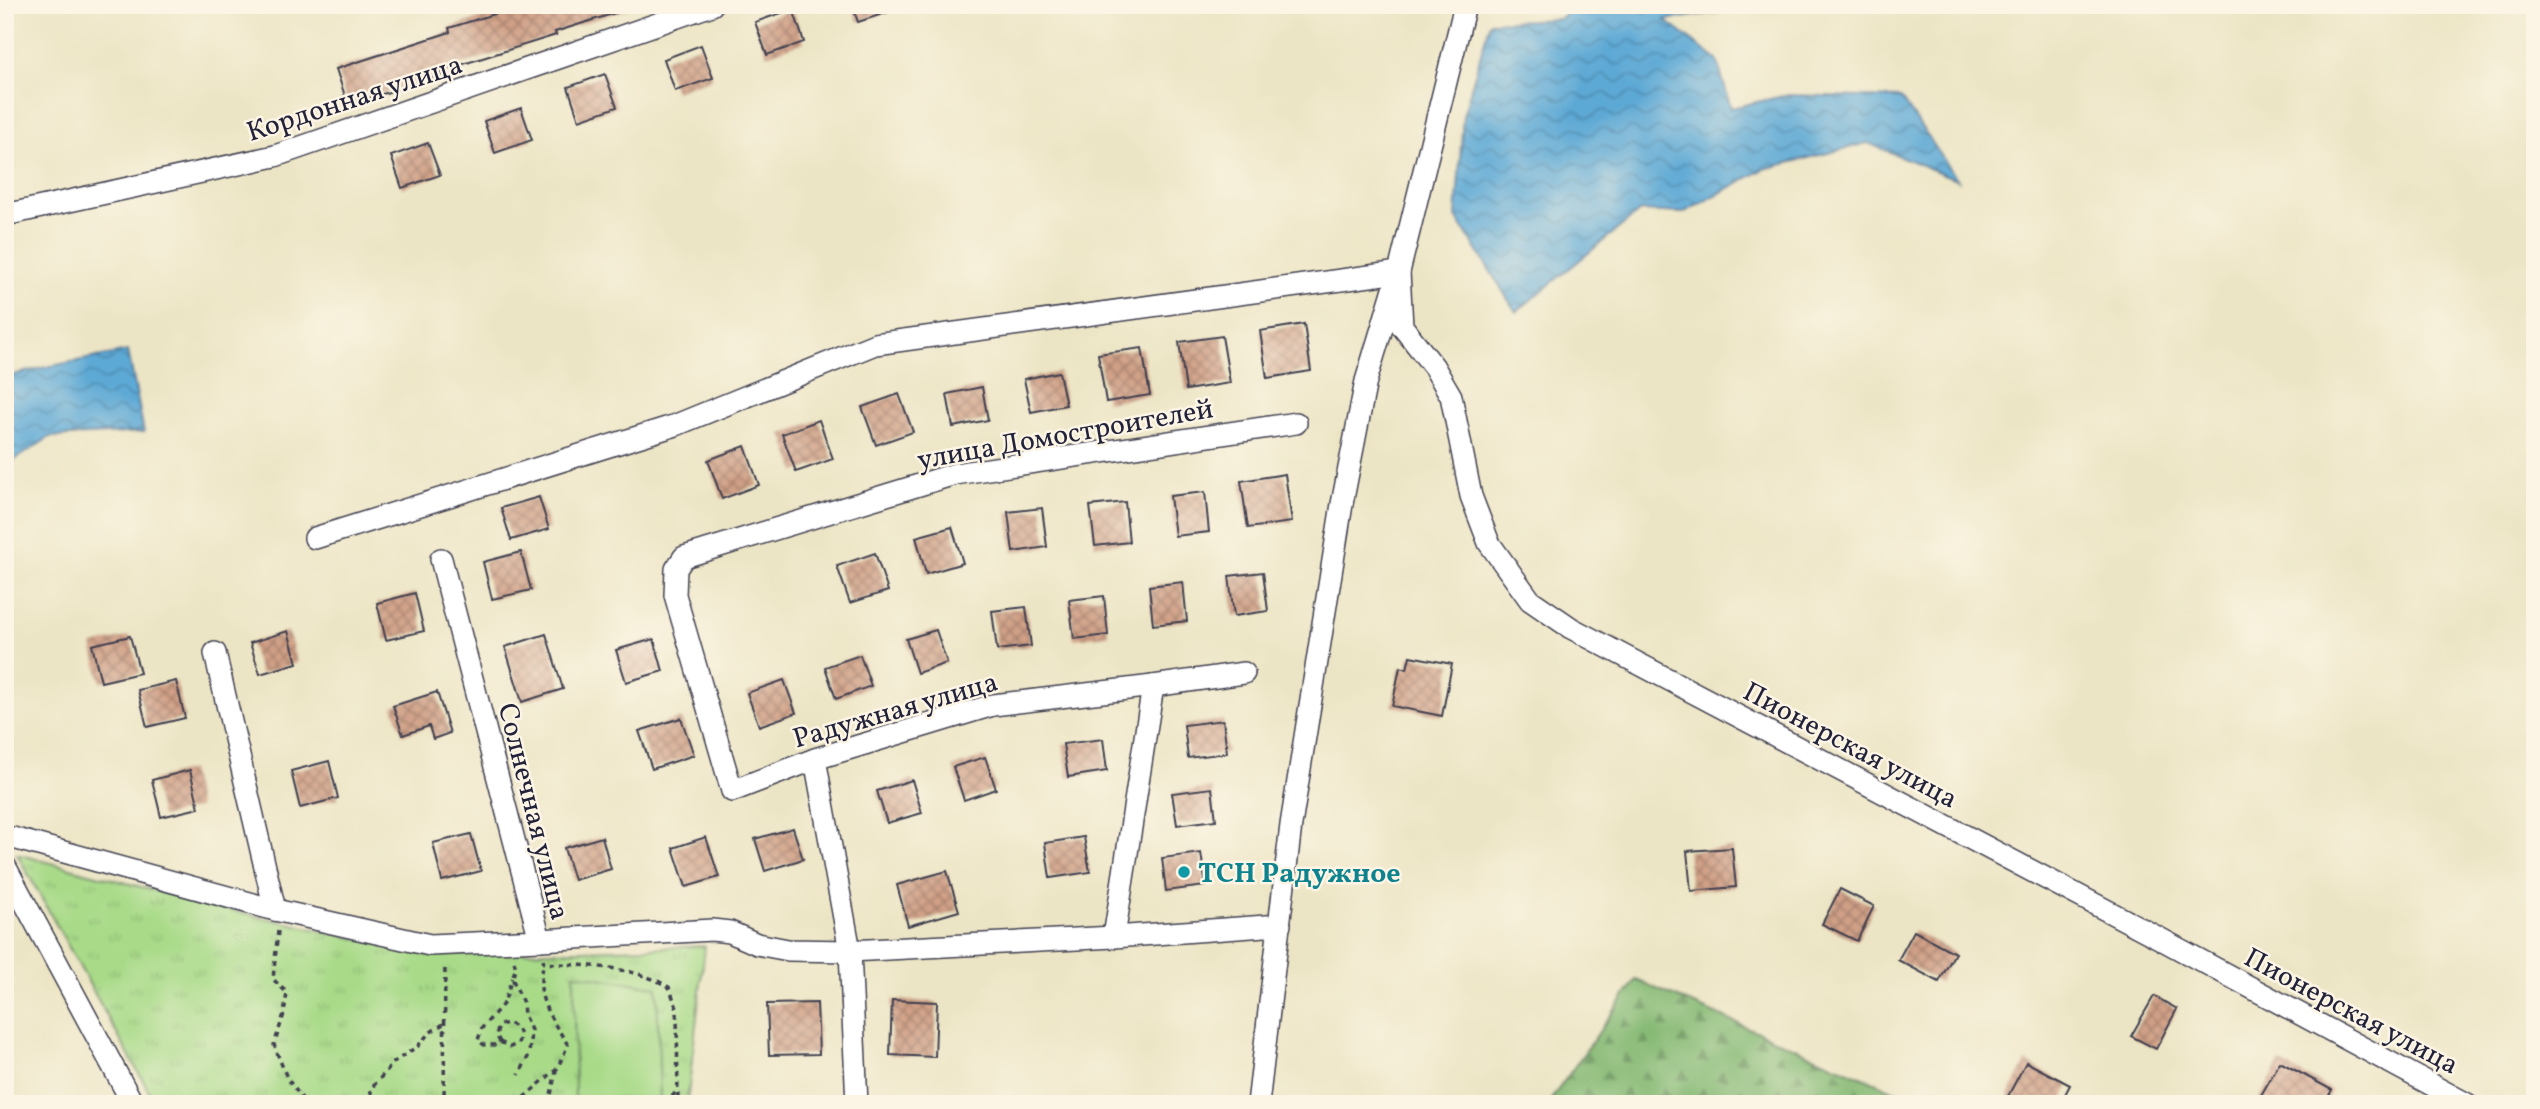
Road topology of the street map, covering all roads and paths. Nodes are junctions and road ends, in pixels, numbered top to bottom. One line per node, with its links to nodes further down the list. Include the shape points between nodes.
1 (712, 5): 3 (street, Кордонная улица, via 275,156)
2 (1465, 5): 4 (street)
3 (5, 215)
4 (1399, 272): 6 (street, via 875,344 676,425); 16 (street, via 1366,381 1342,504 1291,825); 41 (street, Пионерская улица, via 1402,326 1451,396 1471,496 1489,543 1530,600 1572,628)
5 (1296, 423): 8 (street, улица Домостроителей, via 955,474 684,557 676,569)
6 (315, 538)
7 (441, 559): 18 (street, Солнечная улица)
8 (674, 595): 12 (street, Радужная улица, via 732,791)
9 (215, 653): 15 (street)
10 (1244, 673): 11 (street, Радужная улица)
11 (1153, 686): 12 (street, Радужная улица, via 993,705); 17 (street)
12 (815, 759): 21 (street)
13 (5, 842): 15 (street, Солнечная улица, via 13,838)
14 (5, 866): 31 (street)
15 (283, 912): 20 (street, Солнечная улица, via 430,945); 32 (path, via 276,934 273,979 287,993 274,1045 287,1078)
16 (1280, 925): 17 (street); 40 (street)
17 (1114, 937): 21 (street)
18 (540, 940): 19 (street, Солнечная улица); 21 (street, via 712,930 788,950); 22 (path)
19 (511, 941): 20 (street, Солнечная улица); 23 (path, via 516,968)
20 (446, 944): 25 (path)
21 (850, 951): 39 (street)
22 (544, 963): 28 (path, via 539,981 543,1004 568,1045); 30 (path, via 619,969 669,987 677,1008)
23 (512, 978): 24 (path, via 504,1003); 29 (path, via 531,1030 529,1055)
24 (494, 1014): 26 (path); 27 (path, via 478,1040 484,1045)
25 (445, 1023): 33 (path, via 394,1062 370,1090); 34 (path)
26 (499, 1025): 27 (path, via 496,1034); 27 (path, via 509,1023 520,1035 510,1047)
27 (500, 1042)
28 (557, 1069): 35 (path); 36 (path)
29 (519, 1075)
30 (678, 1090): 37 (path); 38 (path)
31 (133, 1104)
32 (306, 1104)
33 (376, 1104)
34 (444, 1104)
35 (516, 1104)
36 (549, 1104)
37 (665, 1104)
38 (678, 1104)
39 (857, 1104)
40 (1258, 1104)
41 (2467, 1104)

